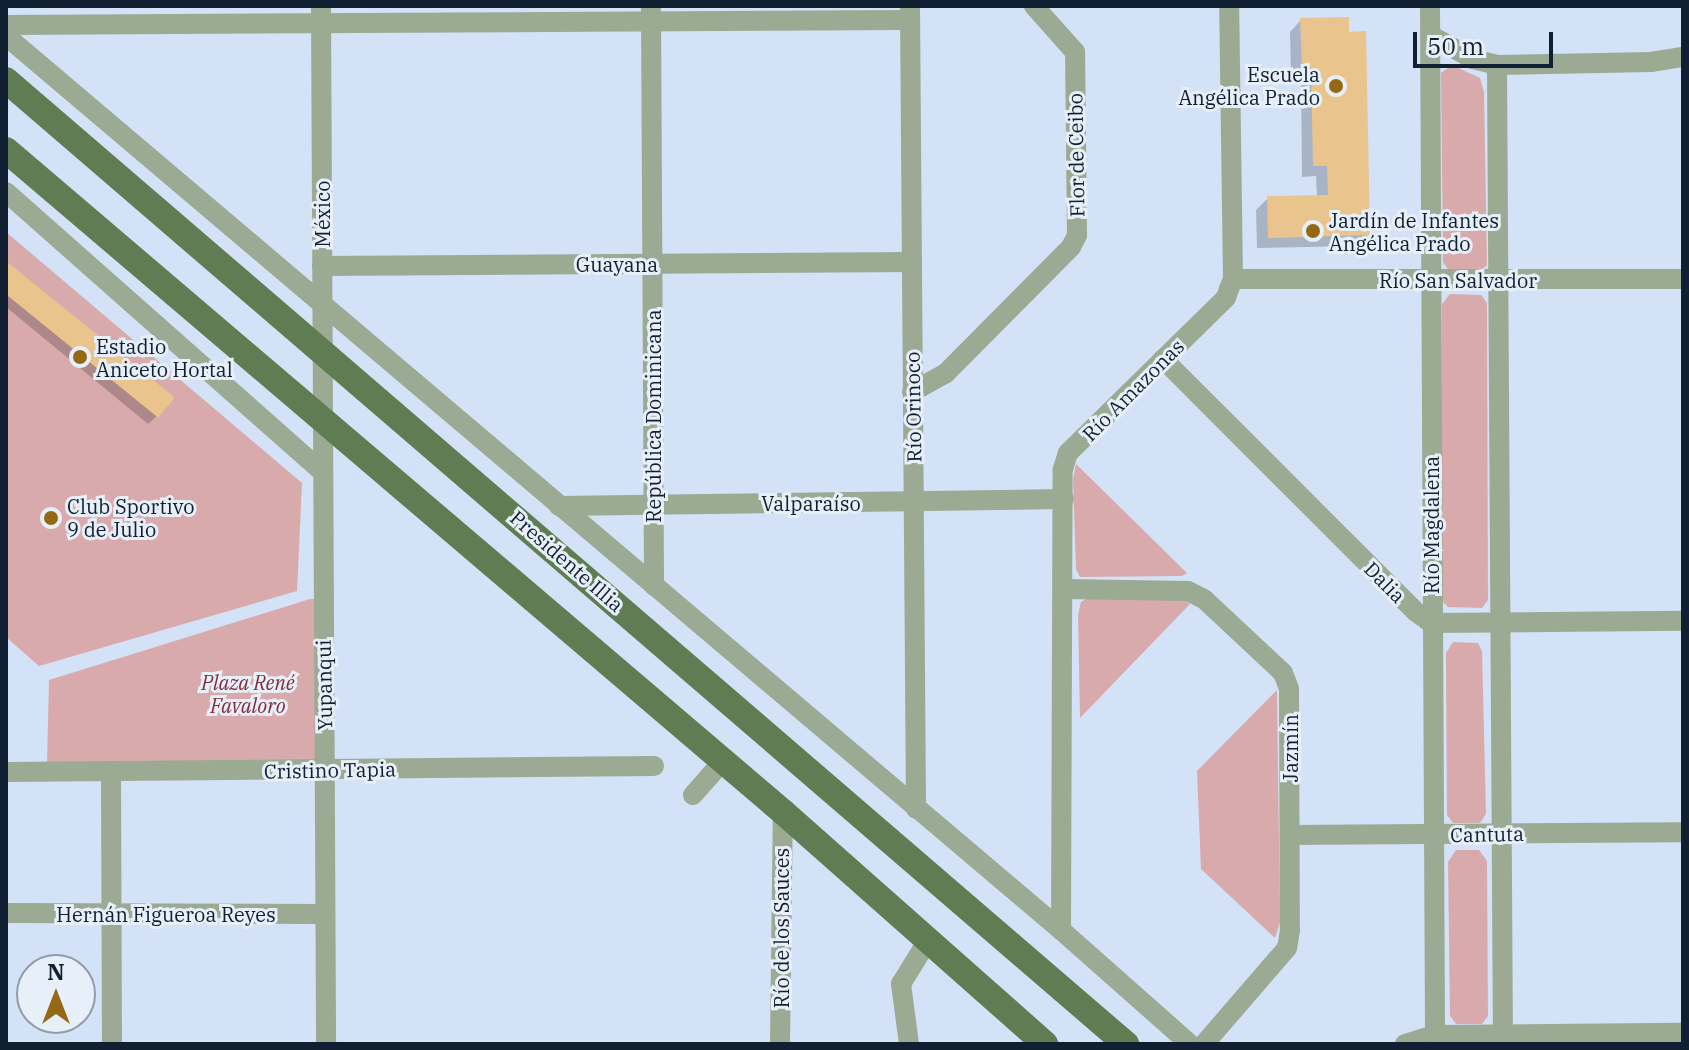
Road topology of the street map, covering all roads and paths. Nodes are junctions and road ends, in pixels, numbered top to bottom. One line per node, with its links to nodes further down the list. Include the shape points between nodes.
1 (1034, 6): 26 (street, Flor de Ceibo, via 1075,52 1077,235 945,374)
2 (1229, 6): 19 (street)
3 (1430, 6): 8 (street, Río Magdalena)
4 (910, 13): 6 (street); 16 (street, Río Orinoco)
5 (321, 14): 6 (street); 7 (street); 18 (street, México)
6 (651, 14): 17 (street, República Dominicana)
7 (6, 25)
8 (1430, 35): 11 (street, via 1473,59); 21 (street, Río Magdalena)
9 (6, 36): 23 (street)
10 (1683, 57): 11 (street)
11 (1497, 65): 22 (street)
12 (6, 80): 24 (main road, Presidente Illia)
13 (6, 150): 14 (main road)
14 (40, 179): 15 (street); 27 (main road)
15 (12, 197): 28 (street)
16 (912, 262): 17 (street, Guayana); 26 (street, Río Orinoco)
17 (652, 264): 18 (street, Guayana); 31 (street, República Dominicana)
18 (322, 266): 23 (street, México)
19 (1233, 279): 21 (street, Río San Salvador); 25 (street, Río Amazonas, via 1226,298)
20 (1683, 279): 22 (street, Río San Salvador)
21 (1431, 280): 22 (street, Río San Salvador); 36 (street, Río Magdalena)
22 (1500, 280): 37 (street)
23 (323, 305): 24 (street, México); 32 (street)
24 (324, 352): 27 (street, México); 63 (main road, Presidente Illia)
25 (1163, 359): 29 (street, Río Amazonas, via 1068,453); 36 (street, Dalia)
26 (912, 392): 30 (street, Río Orinoco)
27 (323, 422): 28 (street, Yupanqui); 38 (main road)
28 (322, 472): 40 (street, Yupanqui)
29 (1064, 499): 30 (street, Valparaíso); 34 (street, Río Amazonas)
30 (914, 502): 31 (street, Valparaíso); 44 (street, Río Orinoco)
31 (653, 504): 32 (street, Valparaíso); 33 (street, República Dominicana)
32 (559, 506): 33 (street)
33 (654, 586): 44 (street)
34 (1063, 589): 48 (street, Jazmín, via 1188,591 1204,599 1283,673 1289,689); 53 (street, Río Amazonas)
35 (1683, 621): 37 (street)
36 (1431, 623): 37 (street); 49 (street, Río Magdalena)
37 (1501, 624): 47 (street)
38 (723, 761): 43 (street); 45 (main road)
39 (654, 766): 40 (street, Cristino Tapia)
40 (324, 770): 41 (street, Cristino Tapia); 52 (street, Yupanqui)
41 (111, 771): 42 (street, Cristino Tapia); 51 (street)
42 (6, 772)
43 (693, 795)
44 (916, 809): 53 (street)
45 (783, 812): 54 (main road); 60 (street, Río de los Sauces)
46 (1683, 832): 47 (street, Cantuta)
47 (1502, 834): 49 (street, Cantuta); 57 (street)
48 (1290, 835): 49 (street, Cantuta); 65 (street, Jazmín, via 1287,948)
49 (1435, 835): 56 (street, Río Magdalena)
50 (6, 913): 51 (street, Hernán Figueroa Reyes)
51 (112, 913): 52 (street, Hernán Figueroa Reyes); 58 (street)
52 (325, 914): 59 (street, Yupanqui)
53 (1061, 930): 64 (street)
54 (928, 940): 61 (street, via 901,984); 62 (main road)
55 (1683, 1033): 57 (street)
56 (1435, 1039): 57 (street); 66 (street)
57 (1503, 1039)
58 (112, 1044)
59 (326, 1044)
60 (780, 1044)
61 (909, 1044)
62 (1045, 1044)
63 (1126, 1044)
64 (1190, 1044)
65 (1204, 1044)
66 (1405, 1044)

